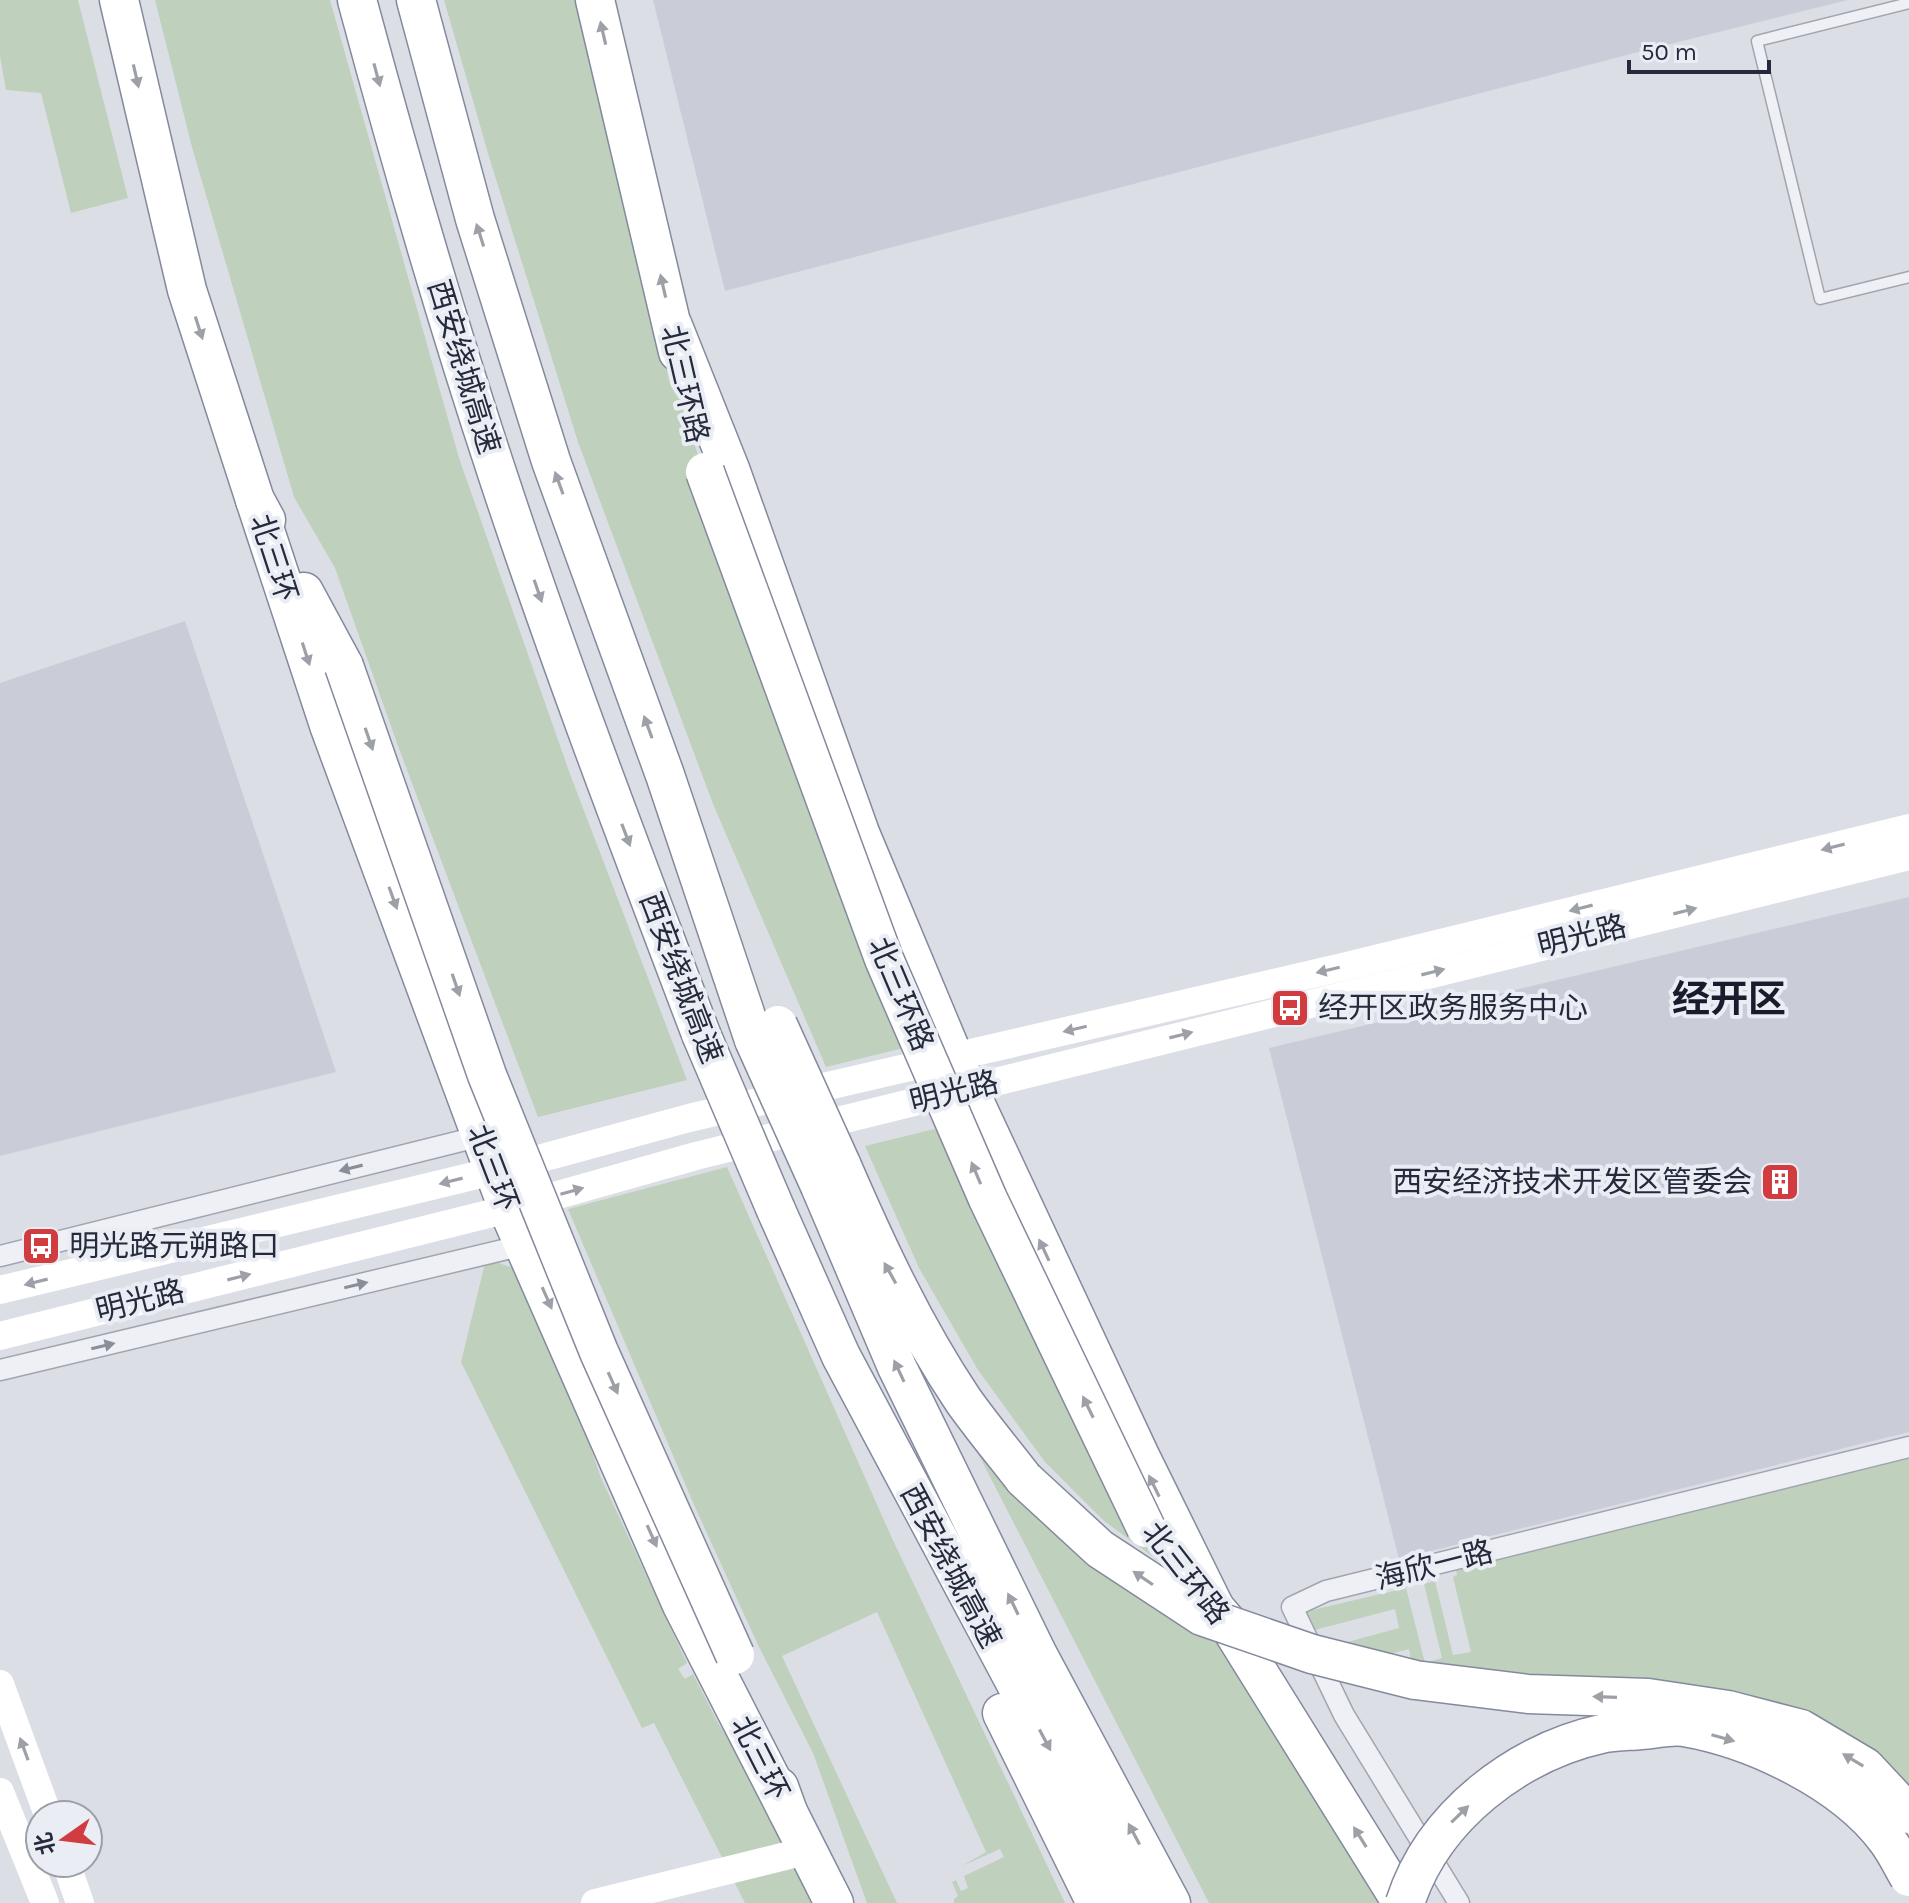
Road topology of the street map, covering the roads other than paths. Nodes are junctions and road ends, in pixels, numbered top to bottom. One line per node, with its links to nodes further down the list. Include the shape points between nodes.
1 (119, 0): 8 (highway, one-way to 8, via 187,290)
2 (357, 0): 22 (highway, 西安绕城高速, one-way to 22, bridge, via 410,196 498,476 600,767 701,1034 776,1210 841,1356)
3 (416, 0): 14 (highway, 西安绕城高速, one-way to 3, bridge, via 766,1032 665,775 551,461 475,219)
4 (595, 0): 7 (highway, 北三环路, one-way to 4)
5 (1909, 3): 6 (lane, via 1757,41 1820,299)
6 (1909, 277)
7 (673, 326): 11 (highway, via 860,833); 23 (highway, 北三环路, one-way to 7, bridge, via 1146,1528 988,1199 884,959 705,472)
8 (255, 500): 12 (highway, 北三环, one-way to 12, via 330,728); 27 (highway, one-way to 27, bridge, via 344,666 487,1075 599,1352 735,1655)
9 (1909, 828): 11 (main road, 明光路, one-way to 11, via 1343,967)
10 (1909, 856): 11 (main road, 明光路, one-way to 10)
11 (962, 1074): 13 (main road, 明光路, via 689,1118); 15 (main road, 明光路, one-way to 11); 23 (highway, one-way to 11)
12 (481, 1136): 13 (highway, 北三环); 17 (street, one-way to 17)
13 (494, 1171): 15 (highway, 北三环); 18 (main road, 明光路, one-way to 18)
14 (830, 1175): 28 (highway, one-way to 14, bridge, via 1865,1767 1801,1729 1728,1710 1648,1698 1528,1694 1415,1680 1312,1654 1202,1616 1100,1549 1024,1479 963,1400); 38 (highway, 西安绕城高速, one-way to 14, via 1038,1655 897,1367)
15 (508, 1209): 16 (highway, 北三环); 19 (main road, 明光路, one-way to 15)
16 (524, 1245): 20 (street, one-way to 16); 27 (highway, 北三环, one-way to 27, via 682,1605)
17 (0, 1256)
18 (0, 1290)
19 (0, 1336)
20 (0, 1370)
21 (1909, 1447): 40 (street, 海欣一路, via 1326,1591 1292,1607 1344,1715)
22 (902, 1474): 36 (highway, via 993,1695); 37 (highway, 西安绕城高速, one-way to 37)
23 (1214, 1606): 39 (highway, 北三环路, one-way to 23)
24 (0, 1684): 26 (main road, one-way to 24)
25 (0, 1792): 32 (main road)
26 (42, 1799)
27 (788, 1812): 29 (highway)
28 (1909, 1814)
29 (806, 1851): 34 (main road); 35 (highway)
30 (1909, 1877): 39 (highway, one-way to 30, bridge, via 1447,1826 1492,1783 1545,1754 1605,1733 1682,1727 1760,1749 1834,1788 1887,1839)
31 (72, 1879): 33 (main road)
32 (45, 1903)
33 (80, 1903)
34 (595, 1903)
35 (834, 1903)
36 (1096, 1903)
37 (1133, 1903)
38 (1171, 1903)
39 (1403, 1903)
40 (1459, 1903)

